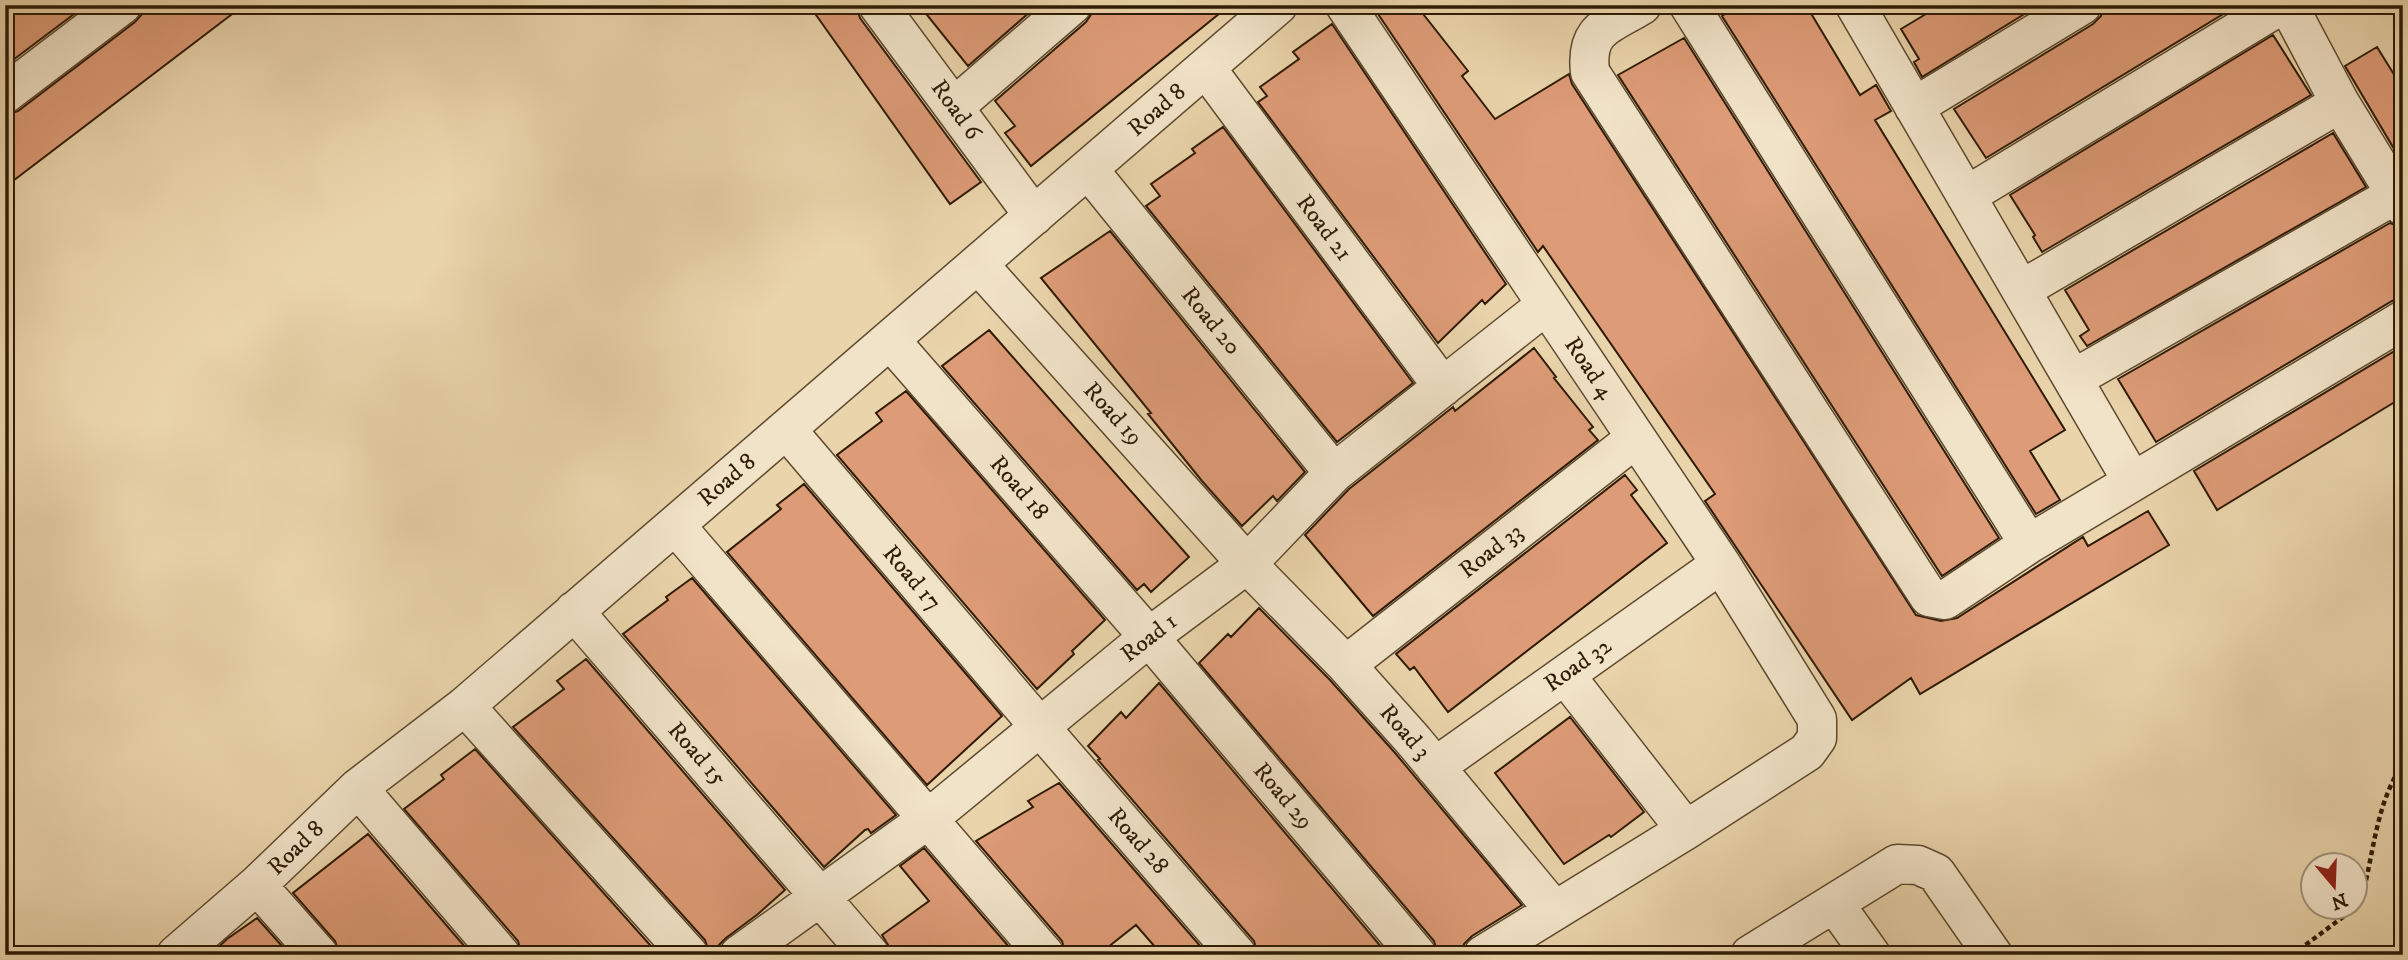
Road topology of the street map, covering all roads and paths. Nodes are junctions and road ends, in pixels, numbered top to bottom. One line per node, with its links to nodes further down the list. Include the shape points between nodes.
1 (122, 5): 13 (street)
2 (878, 5): 15 (street, Road 6)
3 (1072, 5): 15 (street)
4 (1278, 5): 12 (street, Road 8)
5 (1345, 5): 23 (street, Road 4)
6 (1642, 5): 33 (street, via 1594,35 1588,53 1590,72 1929,597 1945,600)
7 (1689, 5): 33 (street)
8 (2082, 5): 16 (street)
9 (2281, 5): 18 (street)
10 (2288, 5): 14 (street)
11 (1859, 6): 16 (street)
12 (1206, 68): 17 (street, Road 8); 27 (street, Road 21)
13 (5, 93)
14 (2340, 103): 19 (street); 22 (street)
15 (954, 107): 20 (street, Road 6)
16 (1914, 107): 18 (street)
17 (1088, 169): 20 (street, Road 8); 30 (street, Road 20)
18 (1966, 196): 22 (street)
19 (2399, 201): 26 (street)
20 (1034, 216): 21 (street, Road 8)
21 (978, 264): 25 (street, Road 8); 34 (street, Road 19)
22 (2021, 290): 26 (street)
23 (1546, 305): 27 (street, Road 1); 29 (street, Road 4)
24 (2403, 320): 31 (street)
25 (890, 340): 28 (street, Road 8); 37 (street, Road 18)
26 (2073, 379): 31 (street)
27 (1443, 387): 30 (street, Road 1)
28 (786, 429): 32 (street, Road 8); 41 (street, Road 17)
29 (1636, 438): 35 (street, Road 4); 38 (street, Road 33)
30 (1334, 473): 34 (street, Road 1)
31 (2132, 481): 33 (street)
32 (675, 525): 36 (street, Road 8); 45 (street)
33 (2029, 544)
34 (1247, 564): 37 (street, Road 1); 38 (street, Road 3)
35 (1721, 564): 39 (street, Road 32); 46 (street, Road 4, via 1816,719 1817,738 1807,752)
36 (574, 611): 40 (street, Road 8); 49 (street, Road 15)
37 (1149, 637): 41 (street, Road 1); 61 (street, Road 29)
38 (1346, 665): 43 (street, Road 3)
39 (1565, 675): 43 (street, Road 32); 46 (street)
40 (465, 706): 44 (street, Road 8); 56 (street)
41 (1039, 726): 45 (street, Road 1); 60 (street, Road 28)
42 (2403, 764): 47 (path, via 2382,811)
43 (1435, 767): 51 (street, Road 3)
44 (358, 788): 48 (street, Road 8); 55 (street)
45 (928, 818): 49 (street, Road 1); 59 (street)
46 (1686, 830): 51 (street)
47 (2370, 863)
48 (257, 885): 53 (street, Road 8); 54 (street)
49 (821, 896): 57 (street, Road 1); 58 (street, Road 15)
50 (1834, 903): 63 (street); 64 (street); 65 (street, via 1896,864 1918,864 1936,873)
51 (1554, 910): 62 (street)
52 (2336, 922): 66 (path)
53 (176, 955)
54 (319, 955)
55 (501, 955)
56 (689, 955)
57 (739, 955)
58 (870, 955)
59 (1045, 955)
60 (1237, 955)
61 (1417, 955)
62 (1483, 955)
63 (1750, 955)
64 (1871, 955)
65 (1993, 955)
66 (2292, 955)

